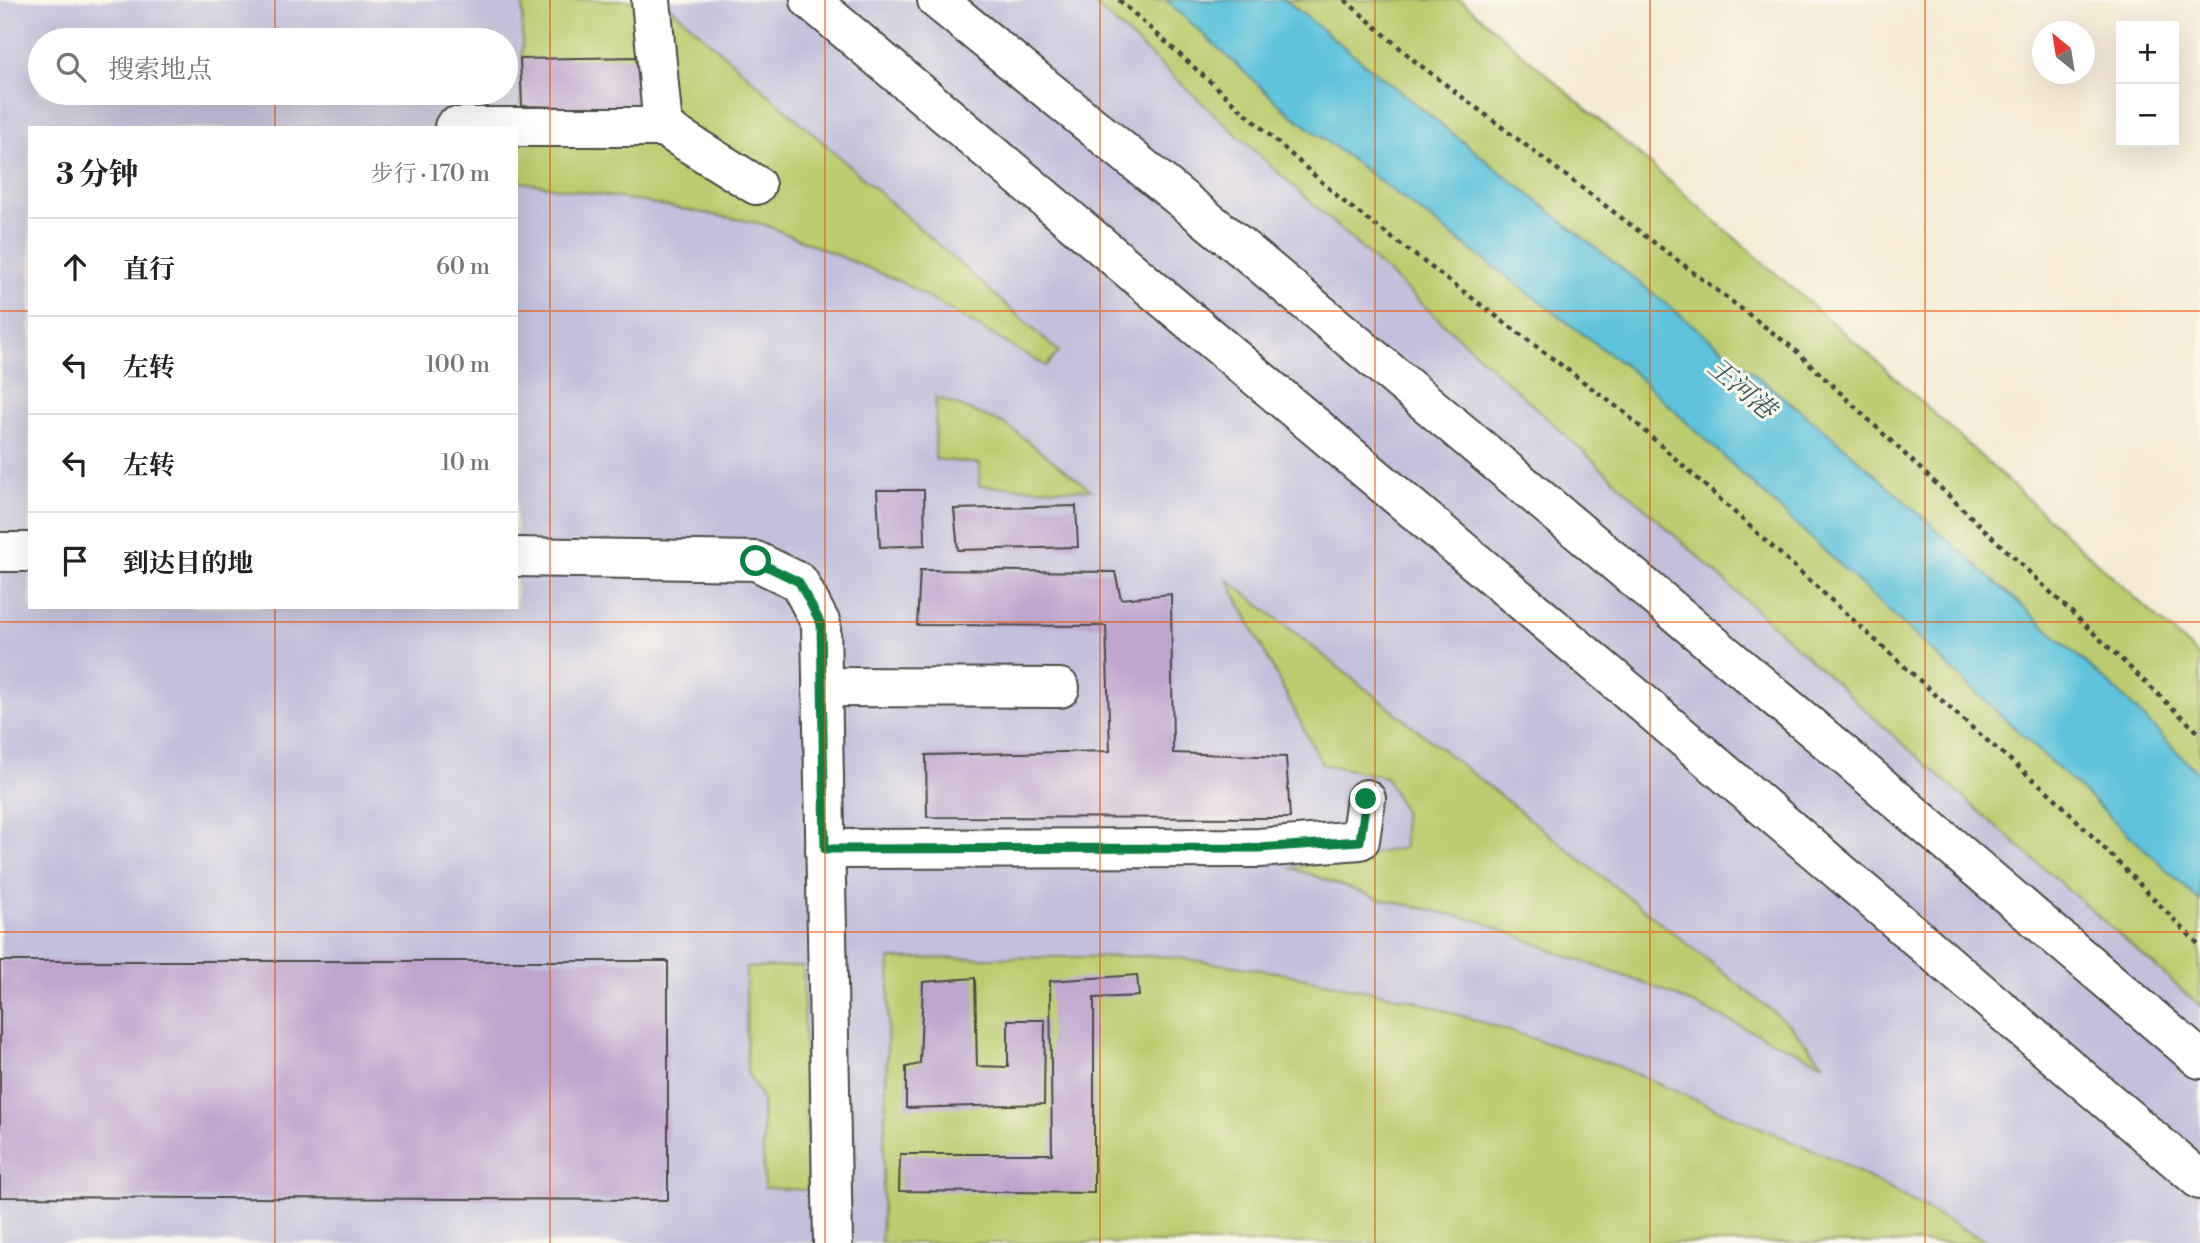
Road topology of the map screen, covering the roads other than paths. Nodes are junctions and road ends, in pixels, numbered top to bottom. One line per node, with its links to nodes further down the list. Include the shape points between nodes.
1 (651, 0): 4 (street)
2 (810, 0): 15 (street)
3 (937, 0): 14 (street, via 1254,257)
4 (663, 127): 5 (street); 6 (street)
5 (518, 128)
6 (756, 185)
7 (0, 552): 8 (street)
8 (28, 552)
9 (518, 557): 10 (street, via 756,561 799,582 821,624)
10 (822, 687): 11 (street); 13 (street)
11 (1060, 688)
12 (1366, 799): 13 (street, via 1360,841 1259,848)
13 (825, 849): 16 (street)
14 (2200, 1059)
15 (2200, 1181)
16 (833, 1243)

